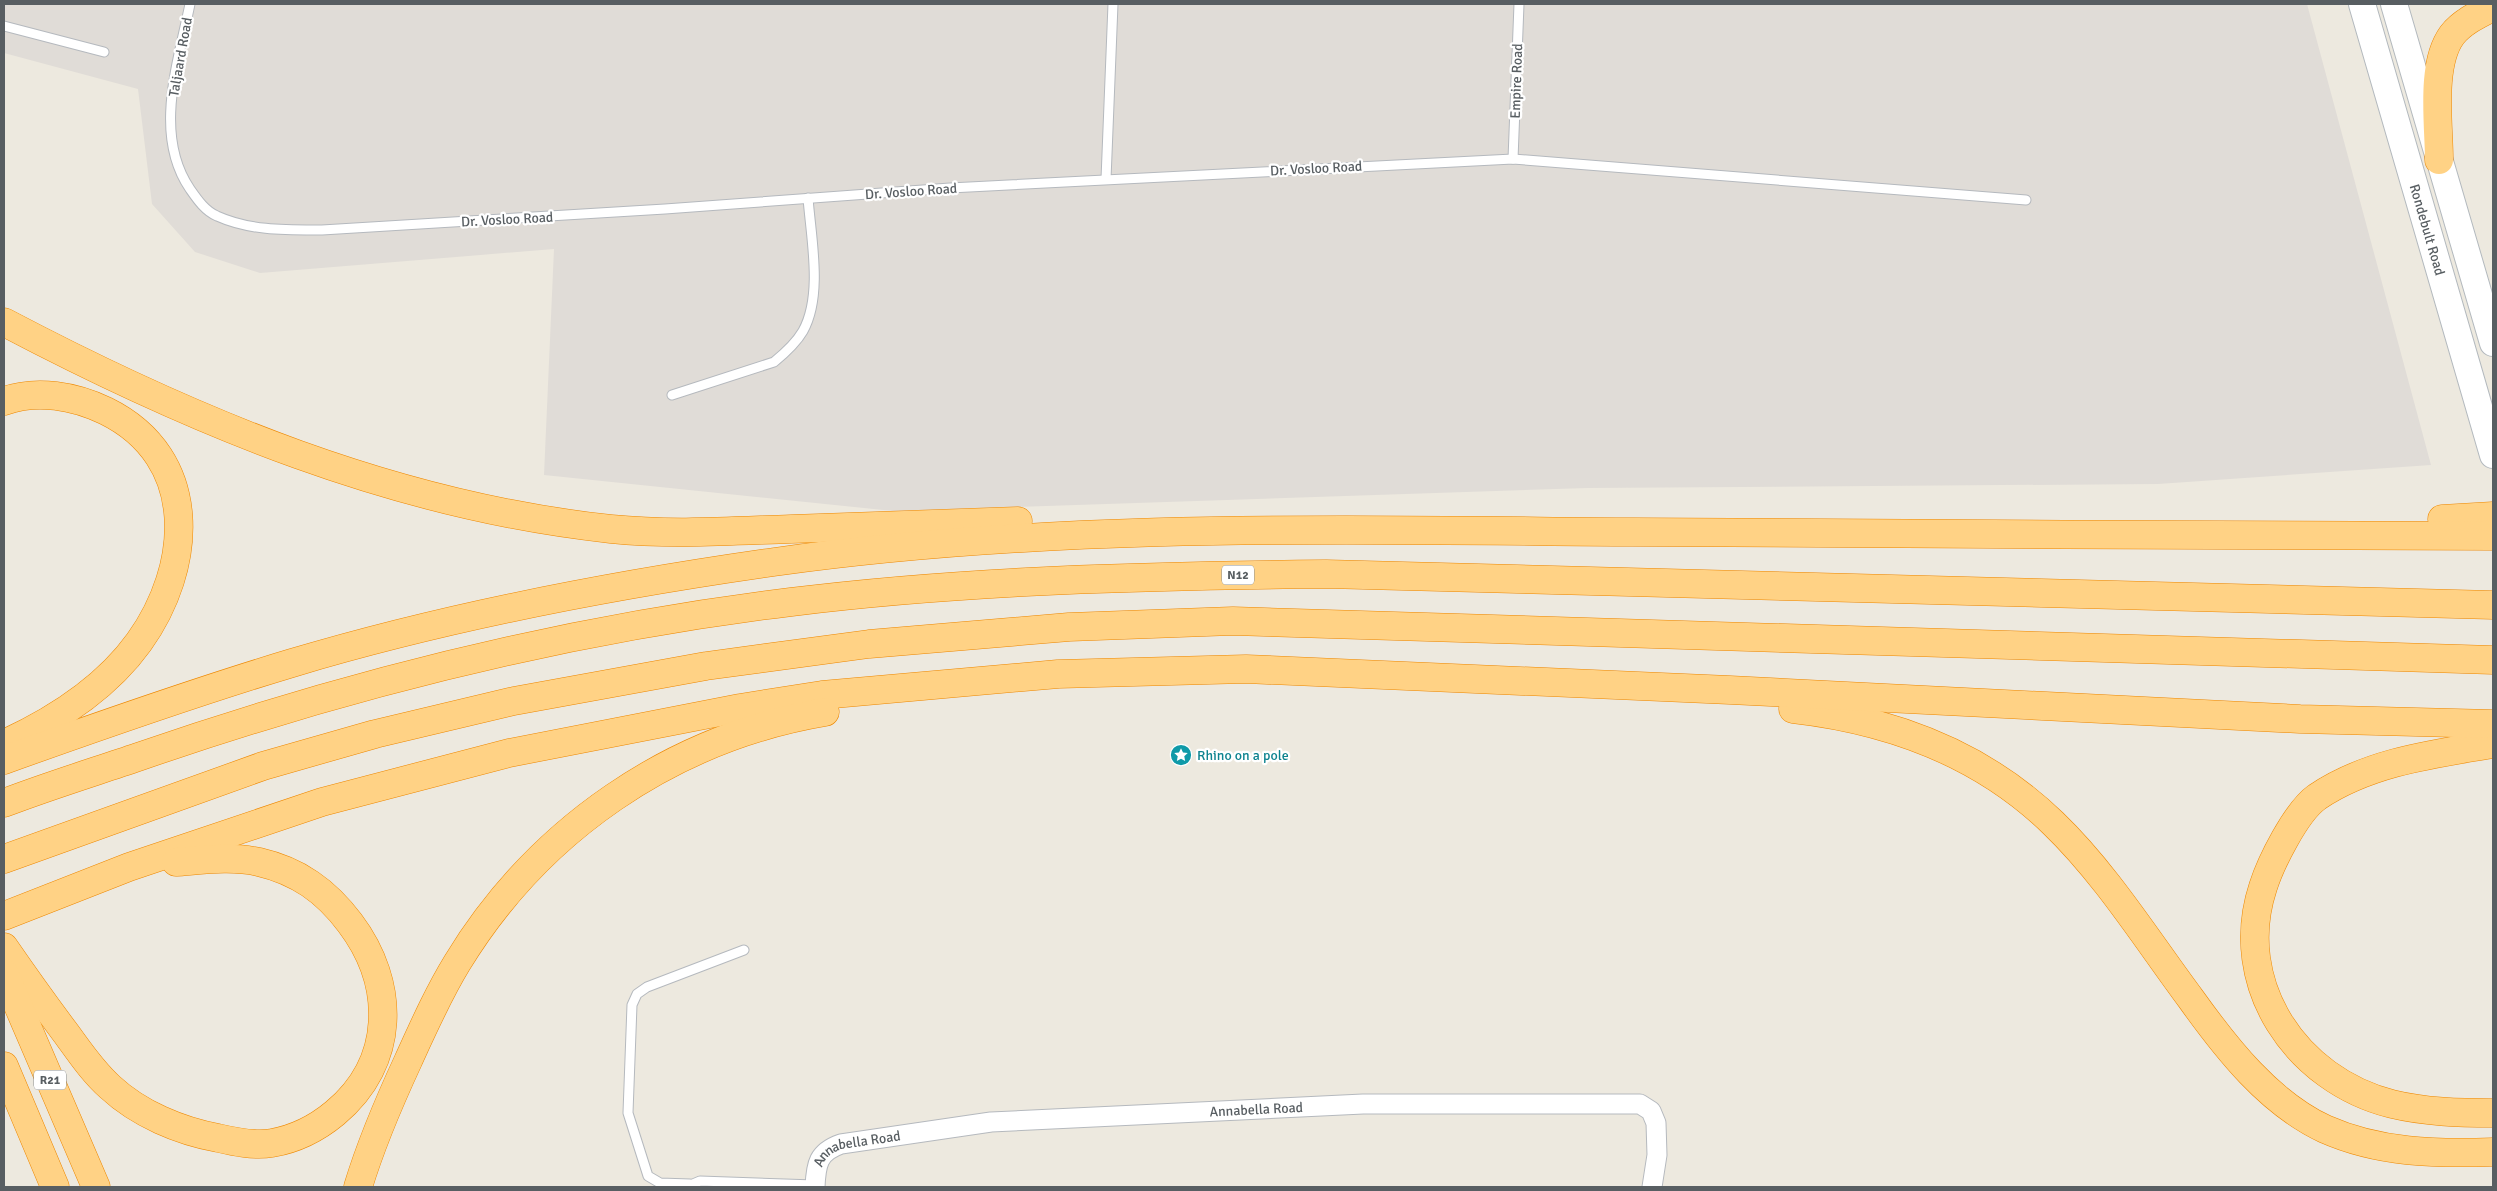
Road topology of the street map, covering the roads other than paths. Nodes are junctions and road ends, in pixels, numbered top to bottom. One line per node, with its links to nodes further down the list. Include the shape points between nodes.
1 (190, 4): 14 (lane, Taljaard Road, via 173,85 171,131 174,161 199,202)
2 (1114, 4): 11 (lane)
3 (1519, 4): 9 (lane, Empire Road)
4 (2362, 4): 19 (main road, Rondebult Road)
5 (2394, 4): 10 (main road)
6 (2493, 7): 10 (highway, via 2471,18 2452,35 2443,57 2438,82)
7 (4, 26): 8 (lane)
8 (104, 52)
9 (1513, 158): 11 (lane, Dr. Vosloo Road); 13 (lane, Dr. Vosloo Road)
10 (2439, 160): 16 (main road)
11 (1106, 179): 12 (lane, Dr. Vosloo Road)
12 (808, 198): 14 (lane, Dr. Vosloo Road, via 322,230 272,230); 17 (lane, via 814,286 812,310 803,332 774,362)
13 (2026, 200)
14 (216, 216)
15 (4, 322): 21 (highway, via 153,397 315,461 465,505 542,520 613,529 685,533 1021,520 1194,518 1275,520)
16 (2493, 343)
17 (672, 395)
18 (4, 401): 29 (highway, via 49,395 72,399 118,417 135,428 170,475 179,518 176,559 163,600 138,642 83,698)
19 (2492, 450)
20 (2493, 516): 22 (highway)
21 (1314, 530): 22 (highway); 31 (highway, via 1105,535 884,548 587,592 297,662 127,716)
22 (2174, 534): 23 (highway)
23 (2493, 536)
24 (2493, 605): 32 (highway, N12, via 1326,574 987,584 791,602 502,653 350,691 210,732)
25 (2493, 660): 33 (highway, via 1232,621 1069,627 869,644 706,666 514,701 375,734 263,766)
26 (1058, 674): 27 (highway, via 1246,669); 34 (highway, via 822,695 509,753 322,802); 50 (highway, via 812,714 755,728 691,751 592,811 522,876 456,964 388,1103)
27 (1583, 684): 28 (highway, via 2300,719); 42 (highway, via 1828,713 1894,730 1963,756 2025,799 2053,823 2111,890 2232,1053 2261,1083 2324,1128 2363,1142 2415,1152)
28 (2493, 724)
29 (4, 744)
30 (2493, 744): 40 (highway, via 2386,765 2344,781 2315,798 2289,831 2269,867 2260,894 2254,934 2256,969 2272,1012 2295,1045 2317,1067 2353,1089 2391,1104 2447,1113)
31 (4, 760)
32 (7, 802)
33 (10, 856)
34 (128, 867): 35 (highway); 36 (highway, via 213,859 257,862 301,877 338,906 373,959 382,1000 383,1018 375,1060 351,1099 320,1125 270,1143 242,1143 196,1134 169,1124 111,1088 90,1066)
35 (4, 916)
36 (4, 948)
37 (744, 950): 46 (lane, via 647,987 636,994 632,1004 628,1113 631,1126 648,1176 660,1184)
38 (4, 973): 49 (highway, R21)
39 (4, 1066): 48 (highway, R21)
40 (2493, 1113)
41 (2493, 1152): 42 (highway)
42 (2451, 1153): 43 (highway)
43 (2493, 1158)
44 (700, 1184): 45 (lane); 46 (lane)
45 (745, 1185): 47 (lane)
46 (688, 1186)
47 (815, 1186): 51 (street, Annabella Road, via 816,1168 829,1148 991,1122 1363,1104 1568,1103 1640,1104 1650,1111 1656,1123 1657,1155)
48 (55, 1187)
49 (96, 1187)
50 (358, 1187)
51 (1652, 1187)

